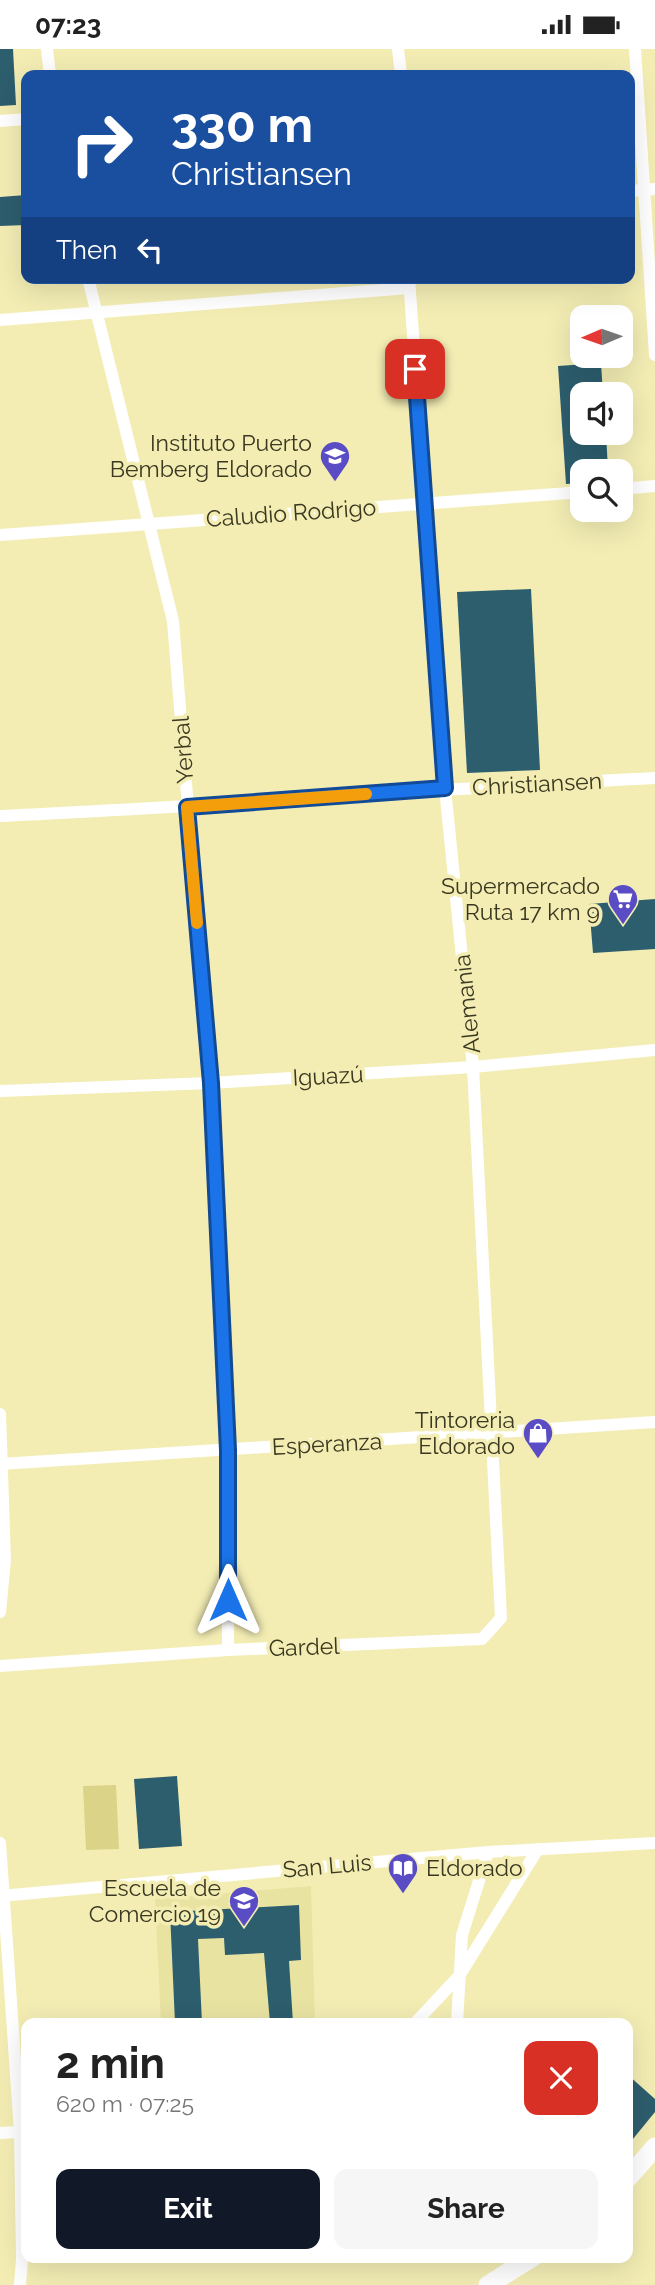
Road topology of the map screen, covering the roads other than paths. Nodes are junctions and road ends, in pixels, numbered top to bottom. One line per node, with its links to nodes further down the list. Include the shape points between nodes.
1 (47, 49): 4 (street)
2 (398, 49): 5 (street)
3 (635, 49): 8 (street)
4 (49, 70)
5 (400, 70)
6 (21, 119): 7 (street)
7 (0, 121)
8 (643, 190): 14 (street)
9 (90, 284): 12 (street, Yerbal)
10 (398, 284): 12 (street)
11 (409, 284): 18 (street, Alemania)
12 (97, 312): 13 (street); 19 (street, Yerbal)
13 (0, 320)
14 (655, 355)
15 (655, 486): 16 (street)
16 (633, 488)
17 (570, 493): 18 (street, Caludio Rodrigo)
18 (425, 503): 19 (street, Caludio Rodrigo); 22 (street, Alemania)
19 (149, 522): 20 (street, Caludio Rodrigo); 23 (street, Yerbal, via 173,621)
20 (0, 535)
21 (655, 778): 22 (street, Christiansen)
22 (445, 788): 23 (street, Christiansen); 26 (street, Alemania)
23 (187, 807): 24 (street, Christiansen); 27 (street, Yerbal)
24 (0, 816)
25 (655, 1049): 26 (street, Iguazú)
26 (473, 1067): 27 (street, Iguazú); 31 (street, Alemania)
27 (211, 1083): 28 (street, Iguazú); 32 (street, Yerbal)
28 (0, 1091)
29 (0, 1414): 33 (street)
30 (655, 1422): 31 (street, Esperanza)
31 (491, 1434): 32 (street, Esperanza); 36 (street, Alemania, via 501,1618)
32 (228, 1450): 33 (street, Esperanza); 37 (street, Yerbal)
33 (2, 1465): 34 (street)
34 (2, 1560): 35 (street)
35 (0, 1612)
36 (482, 1639): 37 (street, Gardel)
37 (228, 1650): 38 (street, Gardel)
38 (0, 1666)
39 (0, 1843): 43 (street)
40 (655, 1843): 41 (street, San Luis)
41 (538, 1849): 42 (street, San Luis); 44 (street)
42 (488, 1852): 43 (street, San Luis); 44 (street, via 462,1935)
43 (2, 1896): 47 (street)
44 (459, 1976): 45 (street); 46 (street)
45 (420, 2018)
46 (457, 2018)
47 (20, 2132): 48 (street); 51 (street)
48 (0, 2133)
49 (655, 2147): 50 (main road)
50 (633, 2172)
51 (21, 2196)
52 (22, 2263): 54 (street)
53 (523, 2263): 55 (main road)
54 (20, 2285)
55 (488, 2285)

